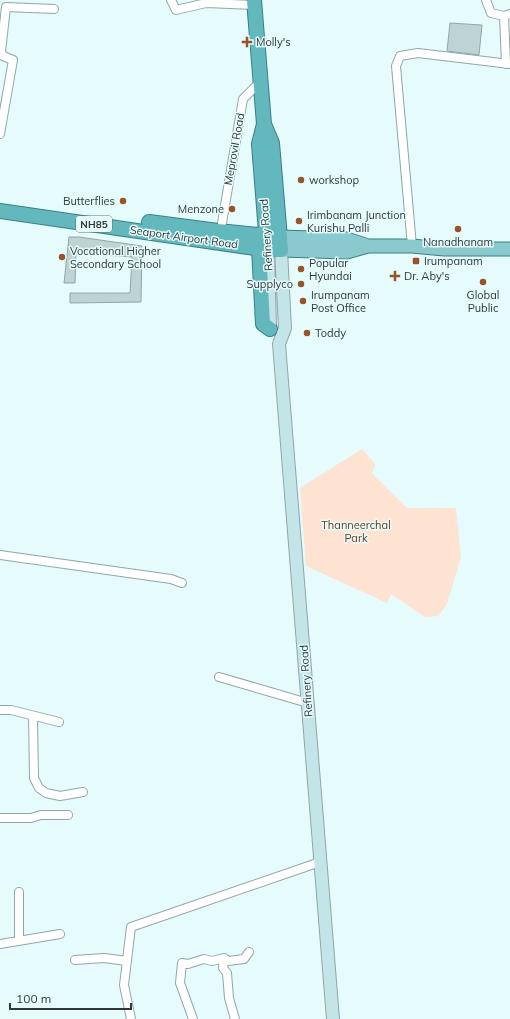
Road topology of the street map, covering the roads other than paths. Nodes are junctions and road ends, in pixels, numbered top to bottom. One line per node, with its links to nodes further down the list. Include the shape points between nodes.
1 (171, 0): 3 (street, via 176,10 206,3)
2 (486, 0): 5 (street, via 491,13)
3 (254, 2): 7 (highway, Refinery Road)
4 (54, 10): 9 (street, via 6,7 1,52 3,56 13,60)
5 (507, 15): 6 (street)
6 (508, 64): 16 (street, via 418,53 400,56 396,66)
7 (260, 82): 8 (highway, Refinery Road); 12 (street, Meprovil Road, via 243,99)
8 (264, 124): 14 (highway, Refinery Road, via 260,144); 14 (highway, Refinery Road, via 272,143)
9 (0, 134)
10 (0, 203): 13 (highway, Seaport Airport Road / NH85)
11 (0, 211): 14 (highway, Seaport Airport Road / NH85)
12 (222, 223): 13 (highway, via 212,222); 14 (highway)
13 (189, 228): 14 (highway, Seaport Airport Road / NH85)
14 (274, 242): 15 (main road, Seaport Airport Road, via 347,239); 15 (main road, Seaport Airport Road, via 347,252); 18 (highway, via 263,324); 19 (main road, Refinery Road, via 285,328)
15 (368, 246): 16 (main road, Seaport Airport Road)
16 (412, 246): 17 (main road, Seaport Airport Road, via 444,249)
17 (510, 249)
18 (270, 329): 19 (main road, Refinery Road)
19 (279, 344): 23 (main road, Refinery Road)
20 (0, 555): 21 (street, via 171,579)
21 (182, 583)
22 (219, 677): 23 (street)
23 (308, 702): 30 (main road, Refinery Road)
24 (0, 710): 25 (street)
25 (33, 716): 26 (street); 27 (street, via 34,778 38,788 60,796)
26 (59, 722)
27 (83, 792)
28 (68, 815): 29 (street)
29 (0, 818)
30 (320, 862): 38 (street, via 131,927); 42 (main road, Refinery Road)
31 (19, 892): 33 (street)
32 (60, 934): 33 (street)
33 (18, 940): 34 (street)
34 (0, 944)
35 (249, 952): 36 (street, via 244,959 228,961)
36 (224, 958): 40 (street, via 182,963 180,983); 41 (street, via 223,968 227,973 229,998)
37 (75, 960): 38 (street, via 104,958)
38 (127, 961): 39 (street, via 124,985)
39 (132, 1019)
40 (193, 1019)
41 (235, 1019)
42 (332, 1019)

